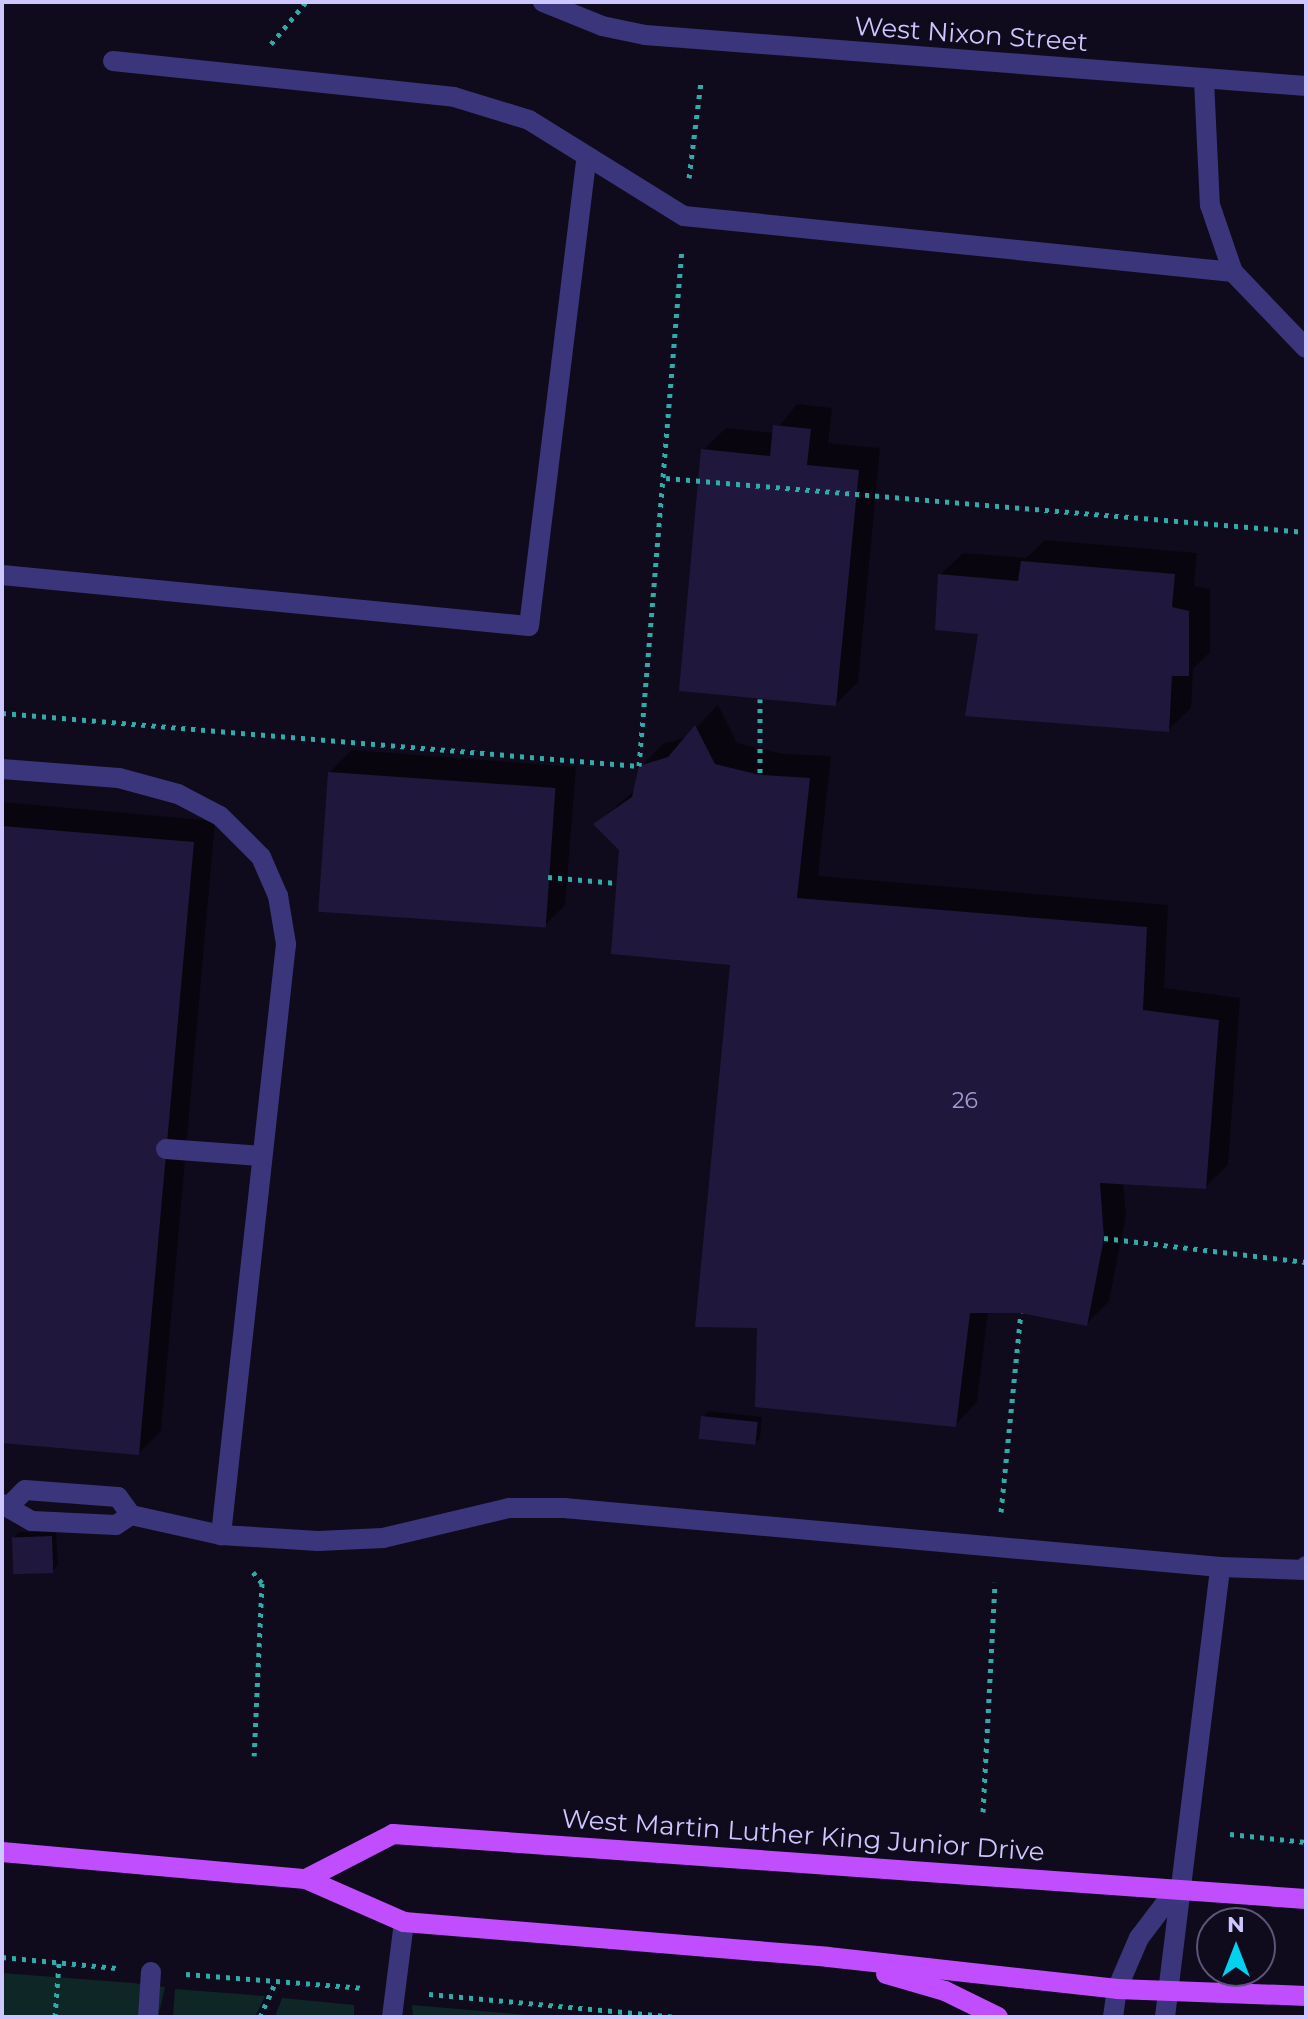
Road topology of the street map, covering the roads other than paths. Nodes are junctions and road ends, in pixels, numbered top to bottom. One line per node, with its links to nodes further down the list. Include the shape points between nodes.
1 (543, 2): 3 (street, West Nixon Street, via 602,26 645,35)
2 (113, 61): 5 (street, via 454,97 529,120)
3 (1204, 80): 4 (street, West Nixon Street); 6 (street, via 1210,205)
4 (1306, 86)
5 (586, 160): 6 (street, via 684,216); 8 (street, via 529,626)
6 (1233, 272): 7 (street)
7 (1306, 348)
8 (2, 575)
9 (2, 769): 11 (street, via 119,778 178,794 220,816 261,857 278,896 286,944)
10 (166, 1149): 11 (street)
11 (262, 1156): 14 (street)
12 (6, 1504): 13 (street, via 32,1521 116,1525); 13 (street, via 25,1490 88,1494 118,1497)
13 (131, 1515): 14 (street)
14 (221, 1535): 16 (street, via 318,1541 383,1538 509,1508 564,1508)
15 (1306, 1566): 16 (street)
16 (1220, 1567): 19 (street)
17 (2, 1852): 18 (main road)
18 (306, 1879): 19 (main road, West Martin Luther King Junior Drive, via 393,1834); 21 (main road)
19 (1177, 1888): 20 (main road, West Martin Luther King Junior Drive); 24 (street, via 1139,1938); 25 (street)
20 (1306, 1899)
21 (404, 1922): 22 (main road); 28 (street)
22 (828, 1957): 24 (main road); 29 (main road, via 945,1991)
23 (151, 1972): 27 (street)
24 (1117, 1989): 25 (main road); 30 (street)
25 (1168, 1992): 26 (main road); 31 (street)
26 (1306, 1996)
27 (148, 2017)
28 (392, 2017)
29 (998, 2017)
30 (1113, 2017)
31 (1165, 2017)

